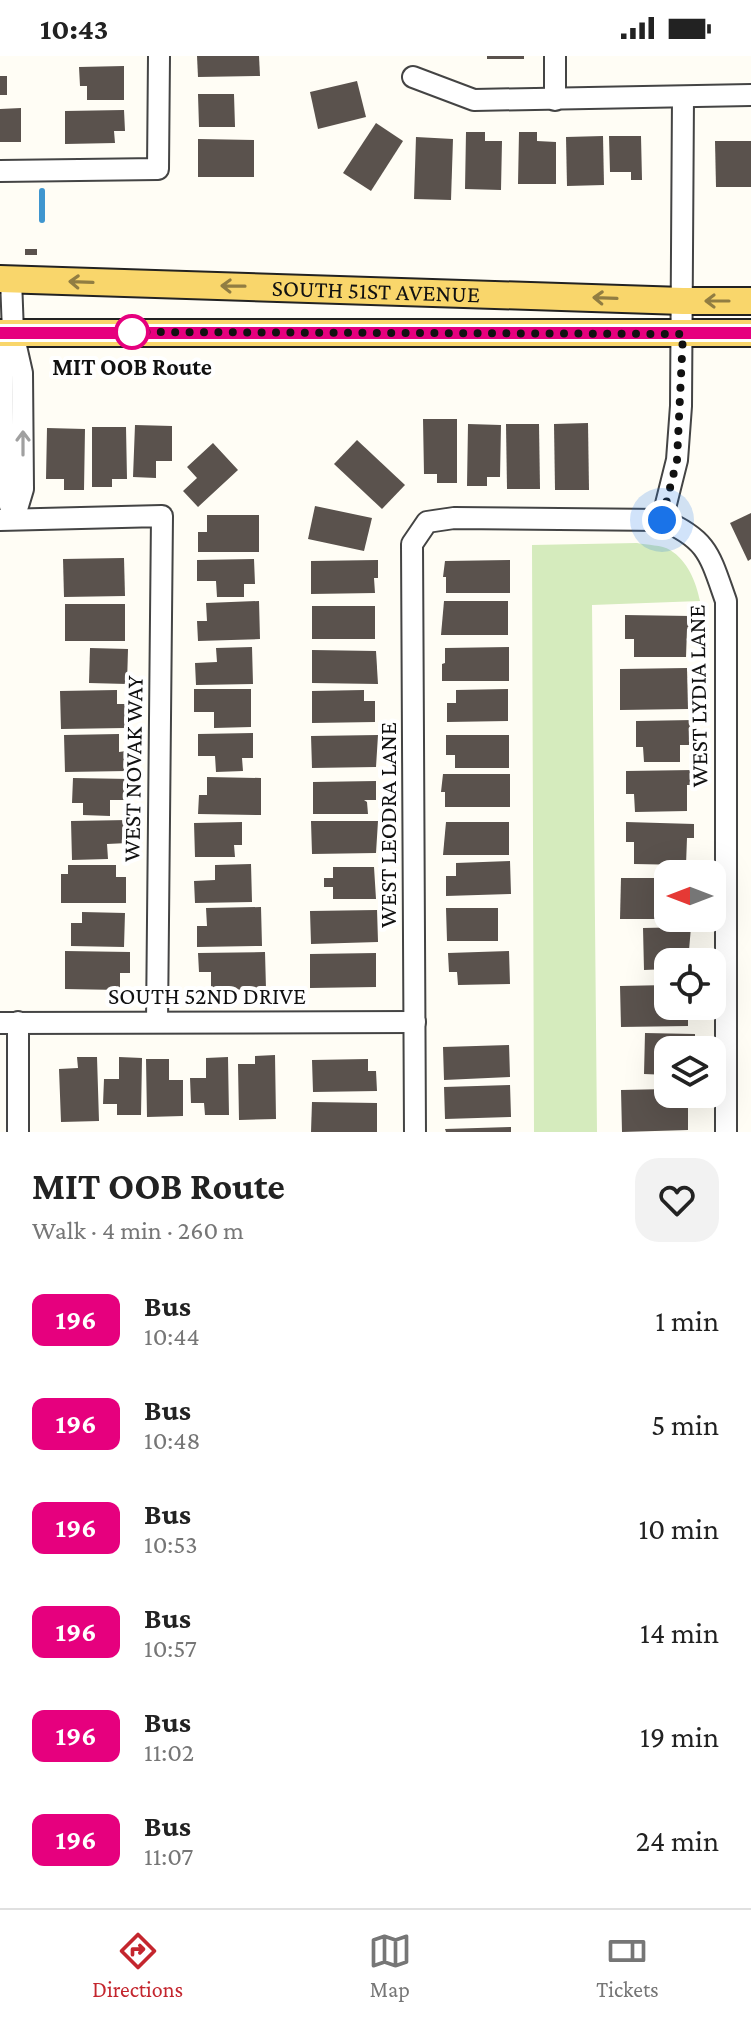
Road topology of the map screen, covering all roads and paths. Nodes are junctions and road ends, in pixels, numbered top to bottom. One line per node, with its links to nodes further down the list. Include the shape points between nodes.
1 (159, 56): 7 (street, via 158,169)
2 (555, 56): 6 (street)
3 (413, 77): 6 (street, via 474,100)
4 (751, 95): 5 (street)
5 (683, 97): 6 (street); 9 (street)
6 (555, 100)
7 (0, 171)
8 (6, 279): 9 (main road, SOUTH 51ST AVENUE, one-way to 8); 11 (street)
9 (683, 301): 10 (main road, SOUTH 51ST AVENUE, one-way to 9); 13 (street)
10 (751, 301)
11 (6, 333): 13 (main road, SOUTH 51ST AVENUE); 14 (street, via 22,363 23,431 23,489)
12 (751, 333): 13 (main road, SOUTH 51ST AVENUE)
13 (683, 334): 15 (street, via 677,460)
14 (7, 520): 17 (street, WEST NOVAK WAY, via 162,516)
15 (662, 520): 18 (street, WEST LEODRA LANE, via 454,518 427,522 412,544); 21 (street, WEST LYDIA LANE, via 688,531 707,551 726,601)
16 (9, 1022): 17 (street, SOUTH 52ND DRIVE); 19 (street)
17 (157, 1022): 18 (street, SOUTH 52ND DRIVE)
18 (415, 1022): 20 (street, WEST LEODRA LANE)
19 (18, 1132)
20 (415, 1132)
21 (726, 1132)

